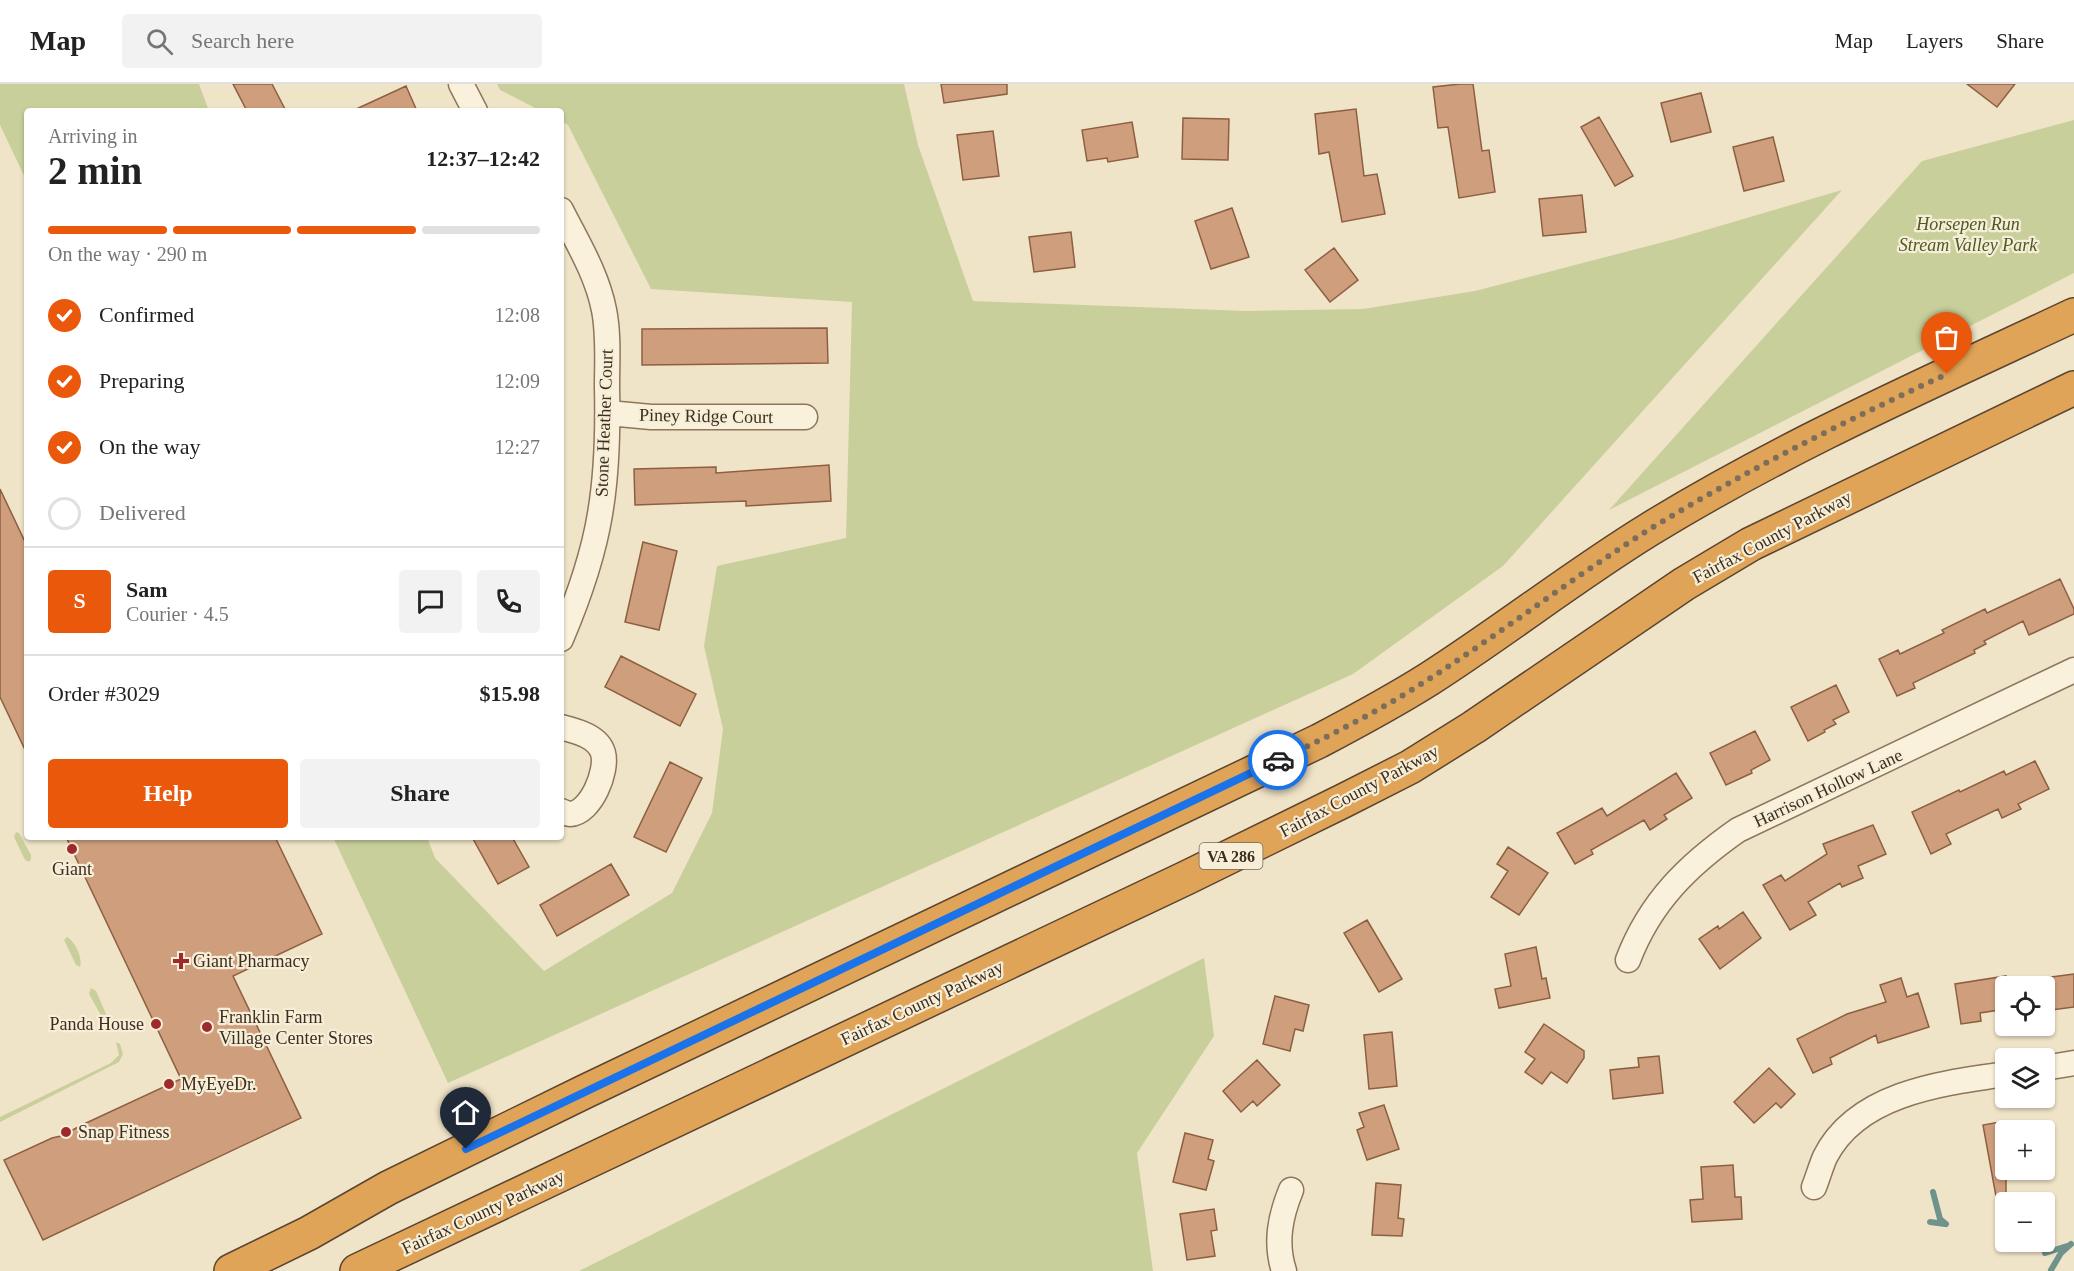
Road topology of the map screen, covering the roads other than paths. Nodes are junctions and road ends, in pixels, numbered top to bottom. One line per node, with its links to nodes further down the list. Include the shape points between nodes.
1 (461, 84): 2 (street)
2 (473, 108)
3 (564, 216): 6 (street, Stone Heather Court, via 595,279 604,310)
4 (2074, 315): 18 (highway, via 1728,482 1648,530 1366,717 574,1097)
5 (2074, 388): 19 (highway, Fairfax County Parkway / VA 286, via 1751,544 1684,584 1410,767 1154,894)
6 (608, 413): 7 (street, Piney Ridge Court, via 651,417); 8 (street, Stone Heather Court, via 596,539)
7 (805, 417)
8 (564, 632)
9 (2074, 670): 12 (street, Harrison Hollow Lane, via 1738,830 1678,879 1654,909)
10 (564, 728): 11 (street, via 583,734 603,754 597,790 590,802 571,814)
11 (564, 813)
12 (1628, 960)
13 (2074, 1063): 14 (street)
14 (2055, 1066)
15 (1995, 1076): 16 (street, via 1914,1091 1859,1116 1825,1157)
16 (1814, 1187)
17 (1291, 1190): 20 (street, via 1279,1235)
18 (231, 1271)
19 (357, 1271)
20 (1284, 1271)

